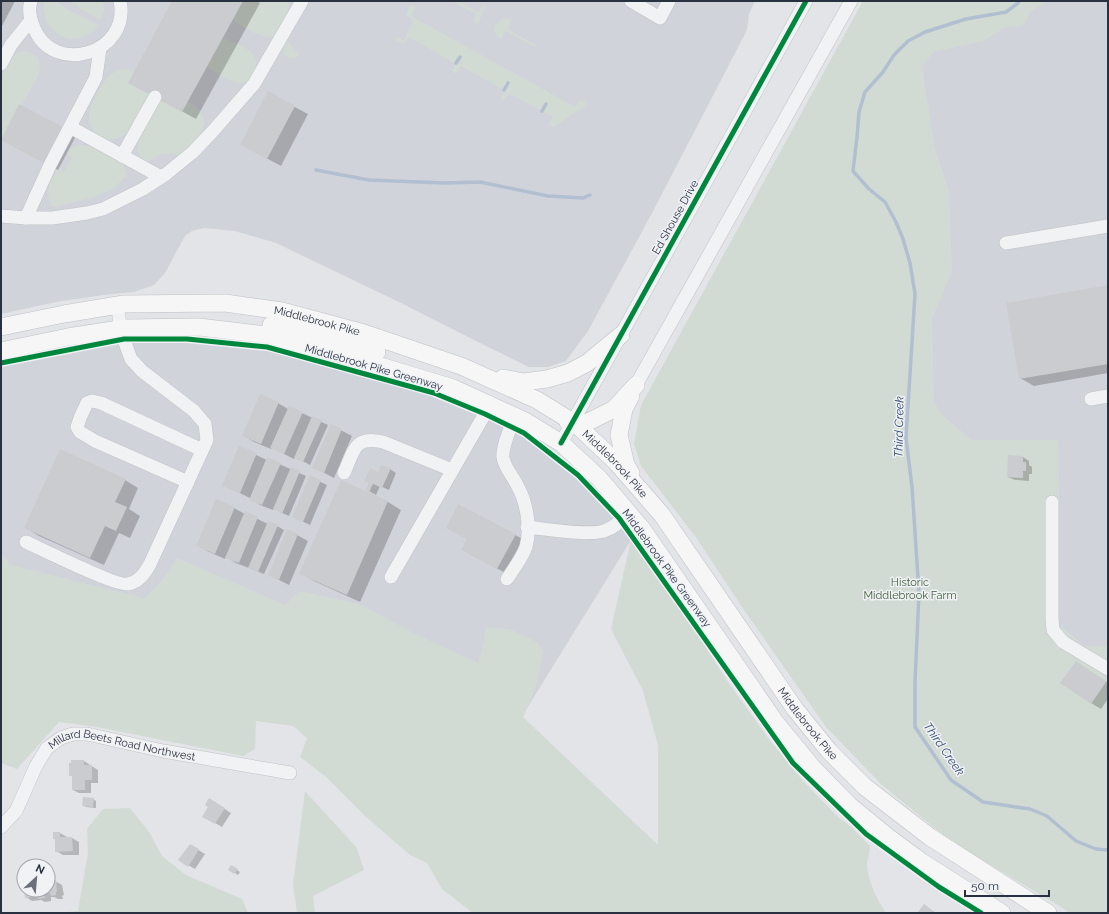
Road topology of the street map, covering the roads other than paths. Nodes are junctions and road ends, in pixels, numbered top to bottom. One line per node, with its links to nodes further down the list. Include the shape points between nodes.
1 (31, 1): 8 (street)
2 (120, 1): 9 (street, via 119,24 112,38)
3 (302, 1): 14 (street, via 254,84 193,152)
4 (631, 1): 5 (street, via 660,18)
5 (669, 1)
6 (806, 1): 23 (street, Ed Shouse Drive)
7 (851, 1): 26 (street)
8 (31, 20): 9 (street, via 36,33 58,52 86,54); 10 (street, via 11,45)
9 (100, 48): 12 (street, via 96,77)
10 (1, 64)
11 (155, 97): 13 (street)
12 (70, 128): 13 (street); 16 (street)
13 (122, 156): 14 (street)
14 (161, 177): 16 (street, via 103,208 52,218)
15 (1, 216): 16 (street)
16 (26, 218)
17 (1108, 226): 18 (street)
18 (1006, 243)
19 (118, 305): 20 (main road, Middlebrook Pike); 22 (street); 25 (main road, Middlebrook Pike, via 225,303 282,311 364,333)
20 (1, 327)
21 (199, 327): 22 (main road, Middlebrook Pike); 29 (main road, Middlebrook Pike, via 267,335 354,358 453,388); 31 (main road, via 270,325 326,337 453,376 556,422)
22 (120, 329): 24 (main road, Middlebrook Pike); 33 (street, via 131,359 142,371 194,411 205,424 207,440)
23 (621, 335): 25 (main road, via 587,363 568,373 547,379 523,382); 31 (street, Ed Shouse Drive)
24 (1, 351)
25 (470, 370): 31 (main road, Middlebrook Pike, via 537,400)
26 (636, 385): 31 (main road, via 614,408 586,423); 39 (main road, via 624,409 619,435 626,465)
27 (1108, 396): 28 (street)
28 (1091, 399)
29 (490, 405): 30 (main road, Middlebrook Pike); 34 (street)
30 (512, 415): 32 (main road, Middlebrook Pike); 40 (street, via 504,447 504,458 506,467 522,493)
31 (573, 422): 32 (street, Ed Shouse Drive); 39 (main road, Middlebrook Pike, via 616,462)
32 (561, 443): 38 (main road, Middlebrook Pike, via 599,478)
33 (202, 450): 36 (street); 36 (street, via 101,403 87,403 80,418 77,427 80,432 95,441)
34 (452, 470): 35 (street, via 383,442 366,440 355,448); 42 (street)
35 (344, 473)
36 (188, 482): 41 (street, via 150,564 142,577 127,585 103,577)
37 (1052, 502): 44 (street, via 1053,630 1063,642)
38 (628, 512): 40 (street, via 605,531 588,533); 47 (main road, Middlebrook Pike, via 648,536 776,723 812,767 849,805 888,837)
39 (662, 515): 48 (main road, Middlebrook Pike, via 795,709 829,751 865,787 930,837)
40 (527, 527): 43 (street, via 526,548)
41 (26, 542)
42 (391, 577)
43 (507, 580)
44 (1108, 669)
45 (290, 773): 46 (street, Millard Beets Road Northwest, via 163,751 87,734 73,734 61,738 47,748 16,811)
46 (1, 827)
47 (1002, 913)
48 (1048, 913)

